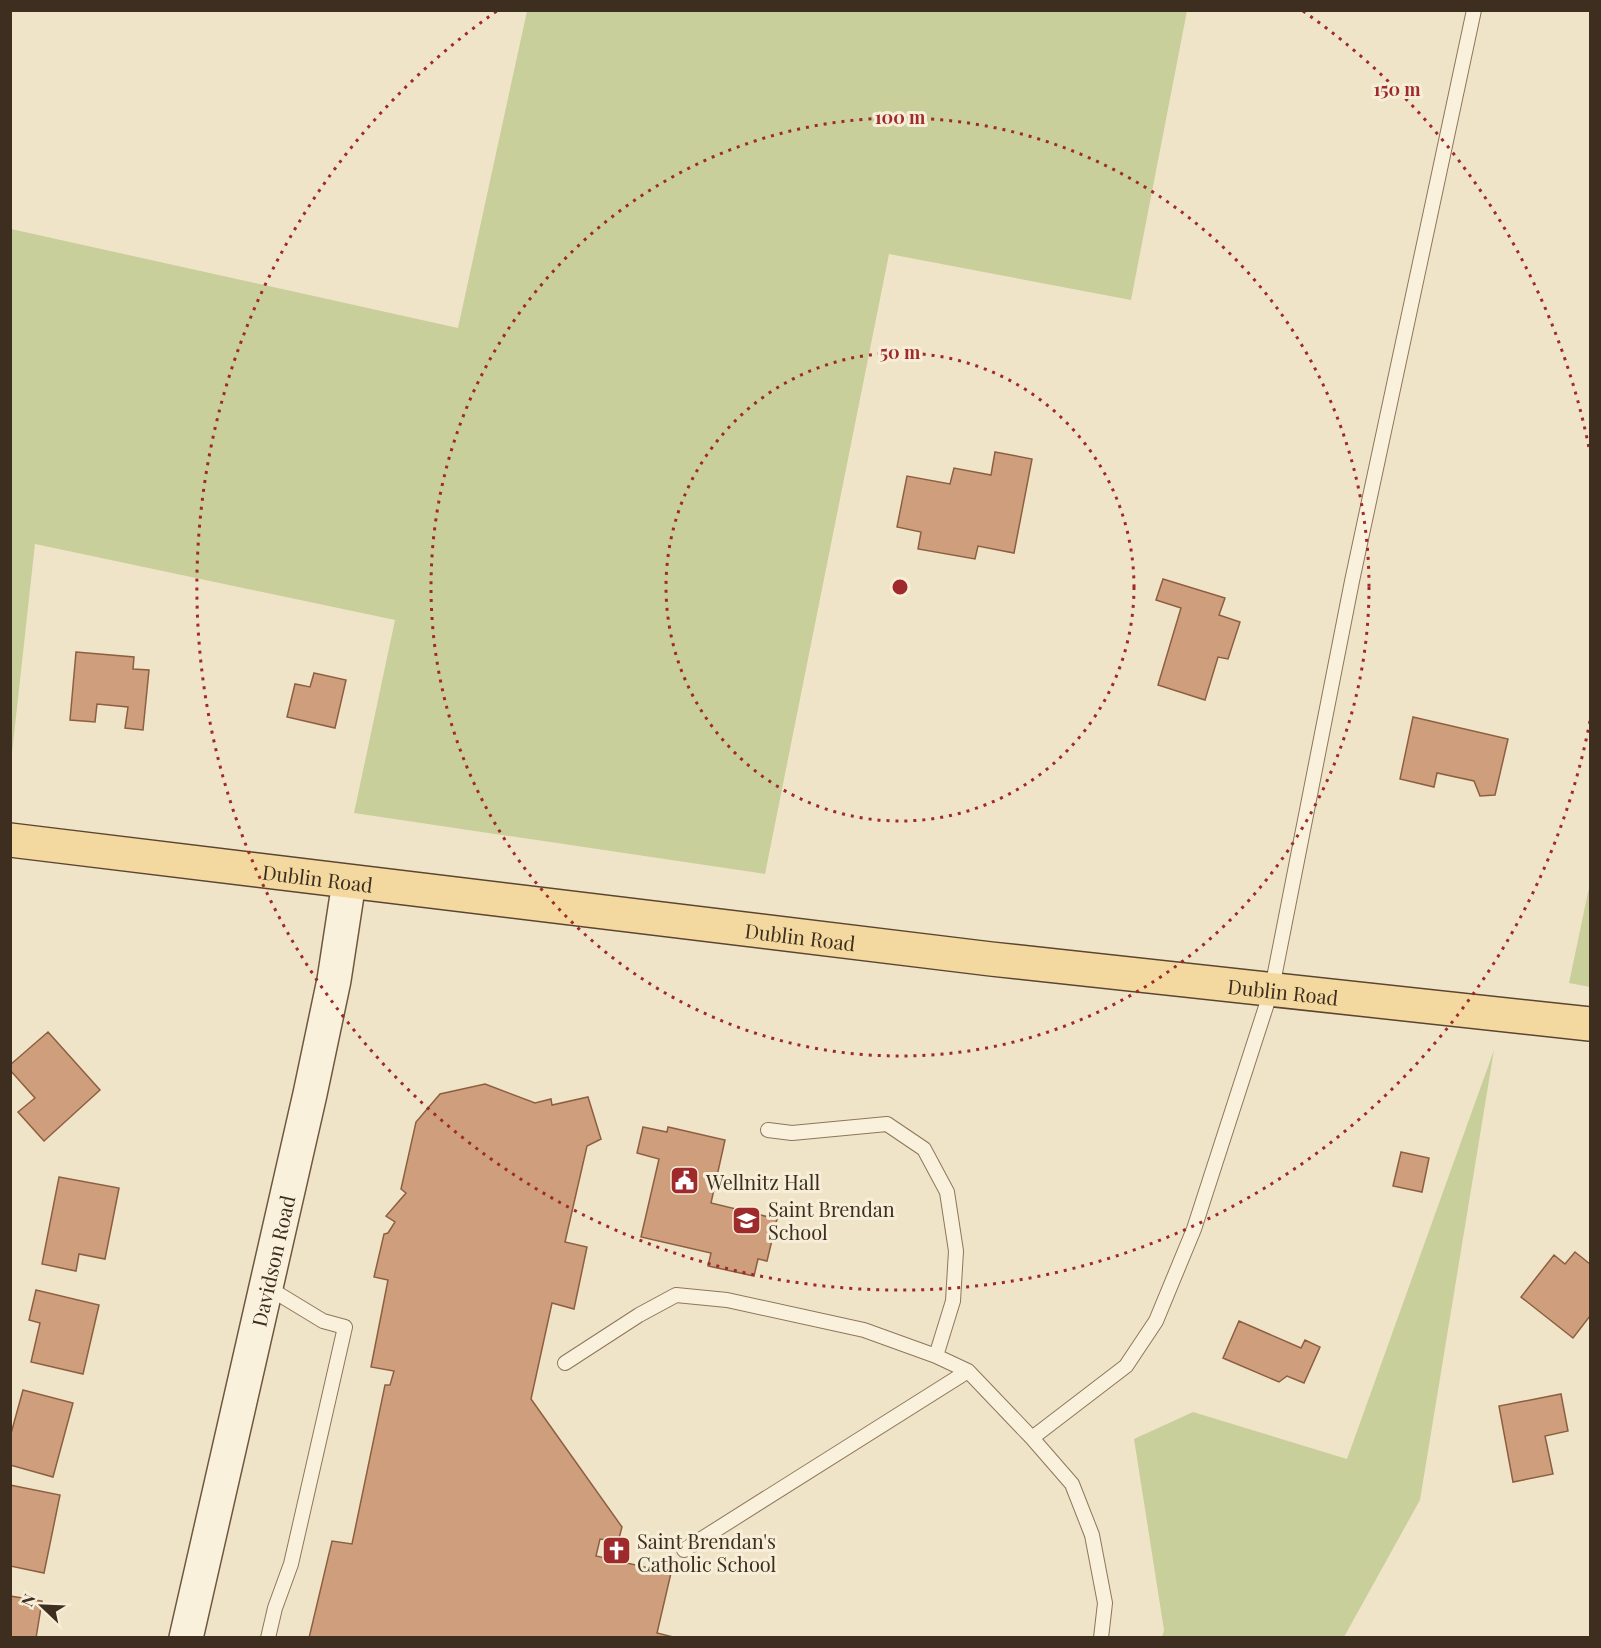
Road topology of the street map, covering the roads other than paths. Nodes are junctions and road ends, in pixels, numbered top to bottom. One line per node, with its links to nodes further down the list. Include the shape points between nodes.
1 (1474, 10): 4 (lane, via 1352,581)
2 (10, 840): 3 (main road, Dublin Road)
3 (349, 882): 4 (main road, Dublin Road, via 991,959); 7 (main road, Davidson Road, via 334,980)
4 (1272, 988): 5 (main road, Dublin Road); 11 (lane, via 1194,1228 1156,1321 1126,1366)
5 (1590, 1024)
6 (768, 1130): 8 (lane, via 792,1133 887,1124 924,1149 947,1192 956,1251 953,1301)
7 (266, 1286): 13 (main road, Davidson Road); 14 (lane, via 323,1321 345,1327 291,1564)
8 (936, 1356): 9 (lane, via 864,1330 727,1300 676,1295); 10 (lane)
9 (565, 1363)
10 (968, 1371): 11 (lane); 12 (lane)
11 (1032, 1438): 15 (lane, via 1072,1484 1092,1535 1105,1603)
12 (684, 1550)
13 (186, 1638)
14 (268, 1638)
15 (1101, 1638)

